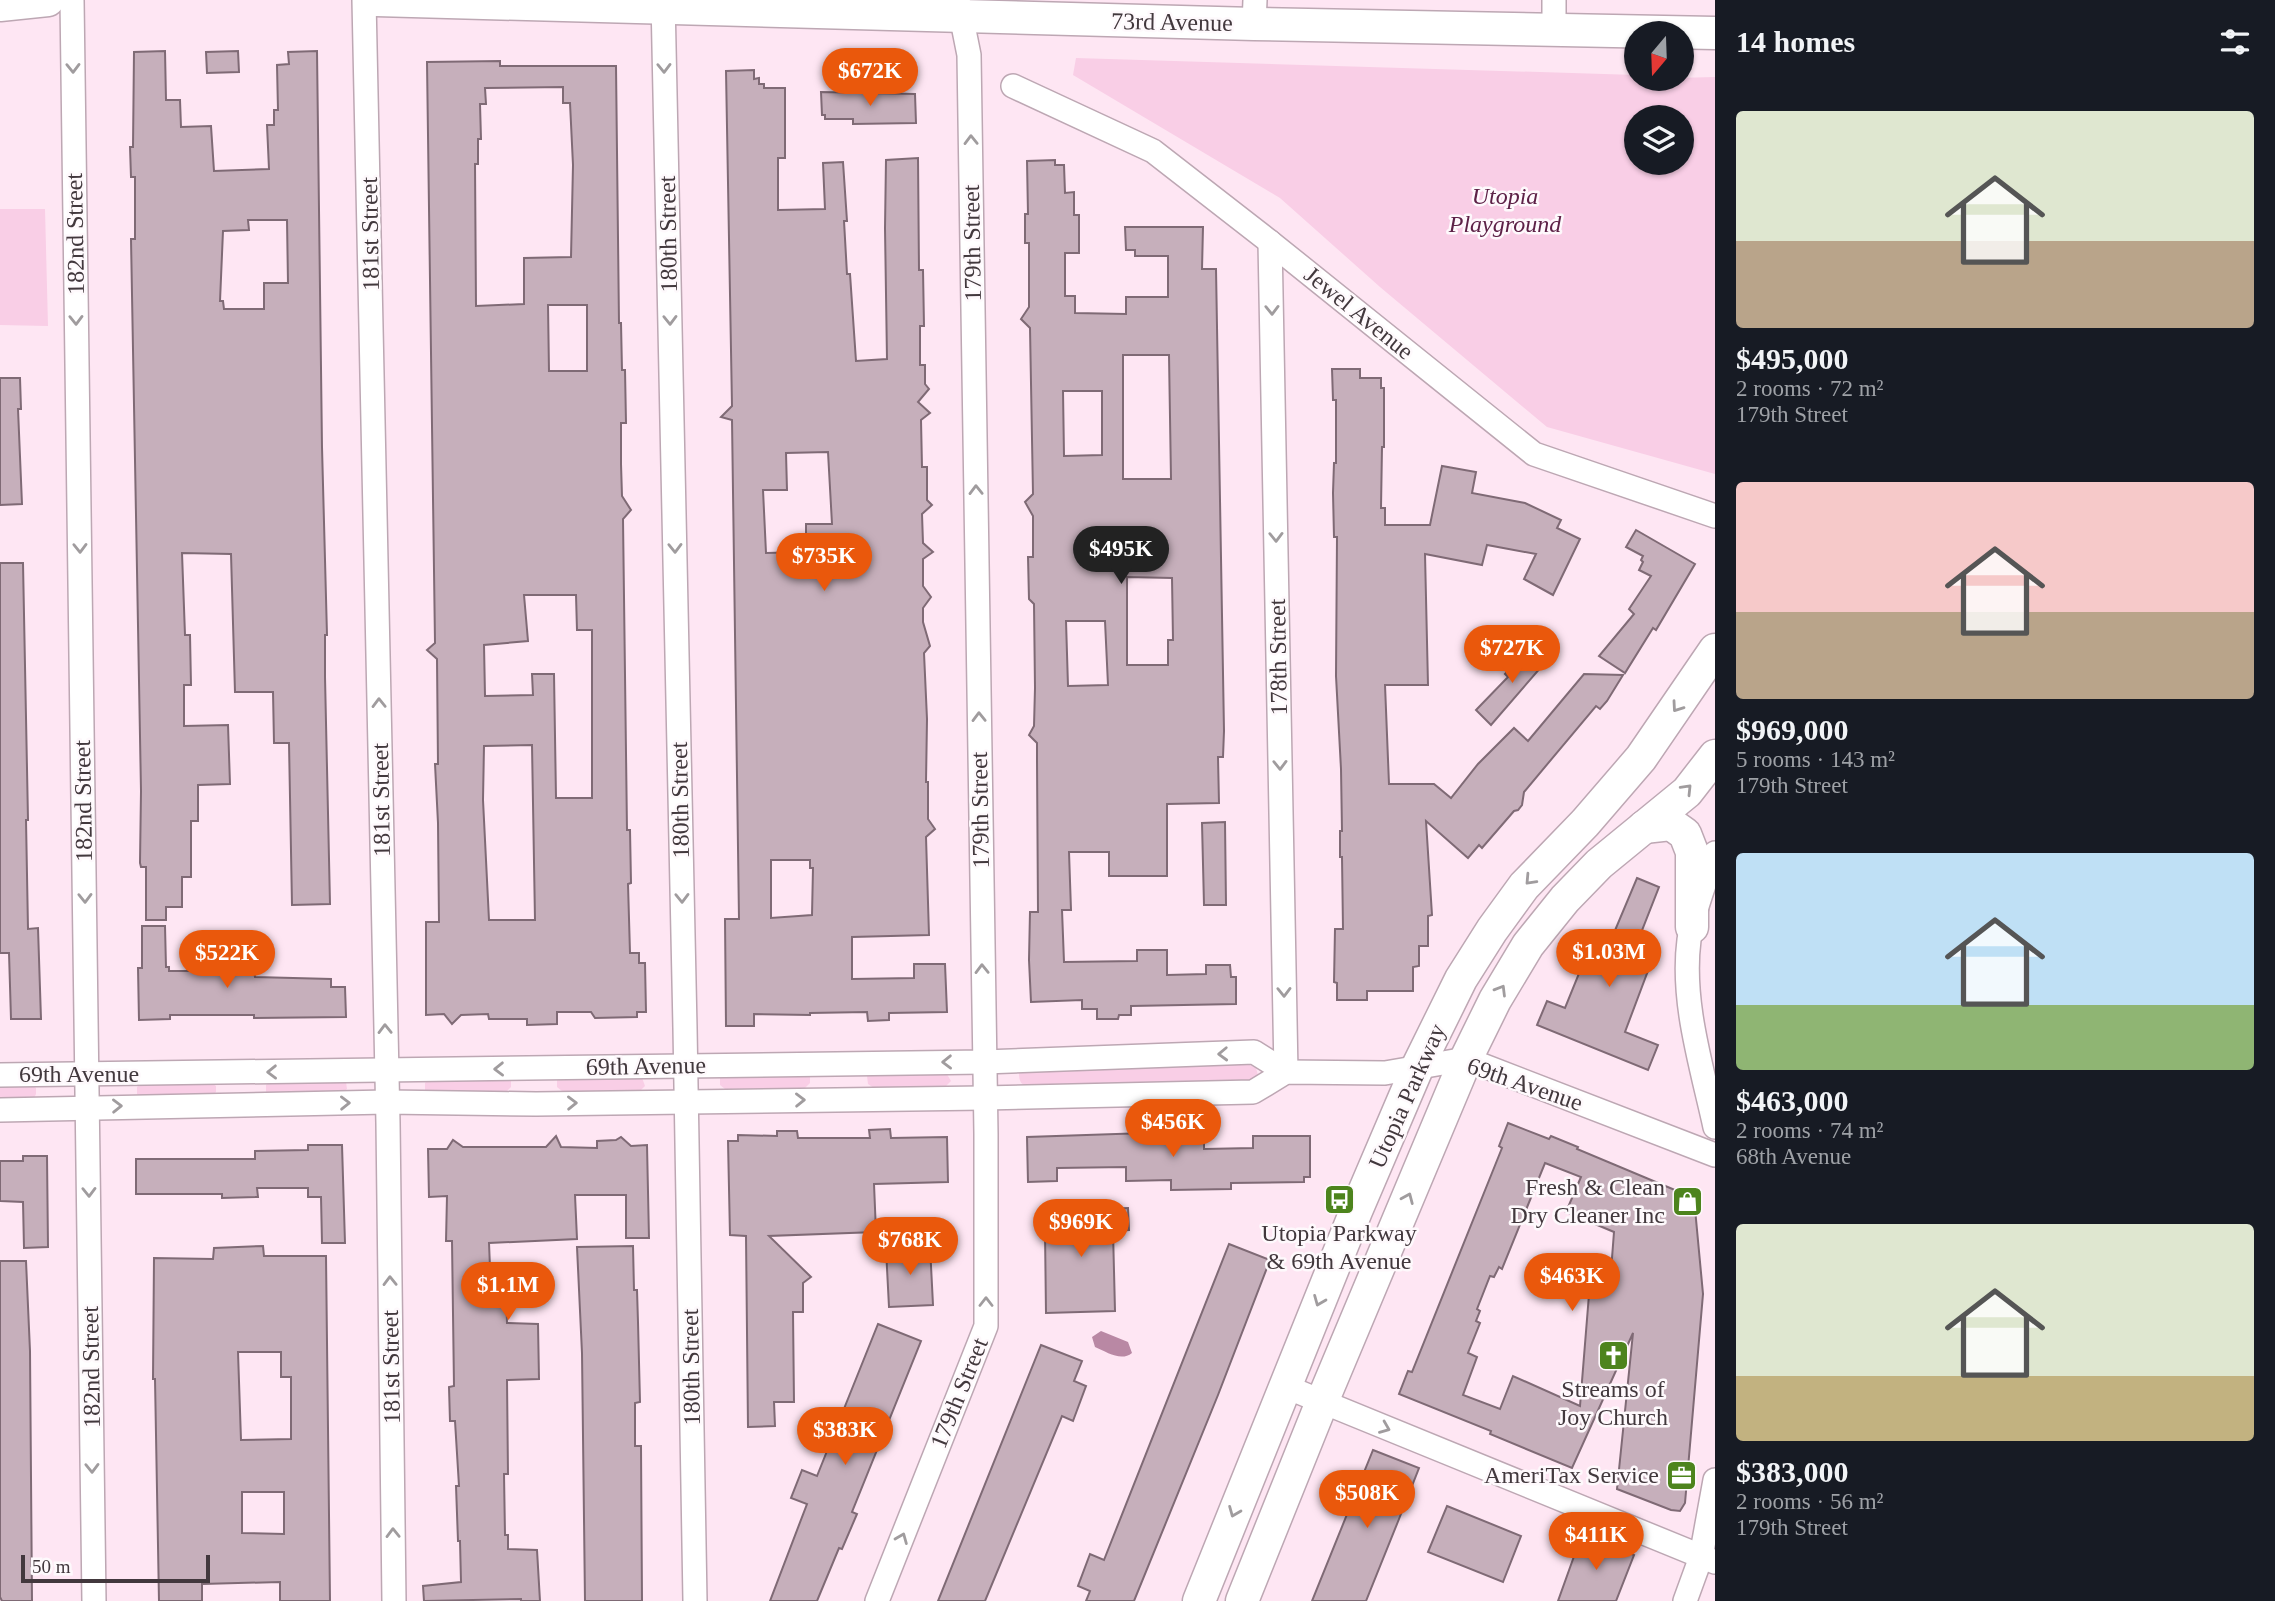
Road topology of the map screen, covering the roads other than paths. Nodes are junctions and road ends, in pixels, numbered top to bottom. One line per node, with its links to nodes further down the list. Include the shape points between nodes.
1 (48, 0): 6 (main road)
2 (72, 0): 28 (street, 182nd Street, one-way to 28)
3 (364, 0): 25 (street, 181st Street, one-way to 3)
4 (376, 0): 5 (main road, 73rd Avenue)
5 (663, 3): 7 (main road, 73rd Avenue); 22 (street, 180th Street, one-way to 22)
6 (0, 5)
7 (960, 8): 8 (main road, 73rd Avenue); 20 (street, 179th Street, one-way to 7, via 970,55)
8 (1254, 12): 9 (main road, 73rd Avenue)
9 (1554, 14): 10 (main road, 73rd Avenue)
10 (1715, 33)
11 (1013, 86): 12 (street, Jewel Avenue, via 1153,151)
12 (1270, 242): 13 (street, Jewel Avenue, via 1534,454); 26 (street, 178th Street, one-way to 26)
13 (1715, 516)
14 (1715, 650): 23 (main road, Utopia Parkway, one-way to 23, via 1641,758 1524,886 1492,930 1461,979)
15 (1715, 756): 16 (main road, Utopia Parkway, one-way to 15, via 1687,792)
16 (1644, 827): 18 (main road, via 1671,824 1685,835 1692,852); 19 (main road, Utopia Parkway, one-way to 16, via 1528,945 1599,864)
17 (1715, 853): 18 (street)
18 (1692, 927): 38 (street, via 1692,1021)
19 (1466, 1059): 23 (street, 69th Avenue); 39 (street, 69th Avenue); 41 (main road, Utopia Parkway, one-way to 19)
20 (984, 1062): 21 (street, 69th Avenue, one-way to 21); 26 (street, 69th Avenue, one-way to 20, via 1254,1052); 30 (street, 179th Street)
21 (831, 1064): 22 (street, 69th Avenue); 31 (street)
22 (686, 1066): 24 (street, 69th Avenue); 33 (street, 180th Street)
23 (1418, 1066): 26 (street, 69th Avenue, via 1385,1073); 40 (main road, Utopia Parkway, one-way to 40)
24 (534, 1069): 25 (street, 69th Avenue, one-way to 25); 34 (street)
25 (386, 1071): 27 (street, 69th Avenue, one-way to 27); 32 (street, 181st Street)
26 (1286, 1072): 30 (street, 69th Avenue, via 1253,1092)
27 (239, 1073): 28 (street, 69th Avenue); 35 (street)
28 (85, 1074): 29 (street, 69th Avenue); 36 (street, 182nd Street)
29 (0, 1075)
30 (984, 1098): 31 (street, 69th Avenue); 47 (street, 179th Street, one-way to 30, via 986,1326)
31 (832, 1100): 33 (street, 69th Avenue, one-way to 31)
32 (387, 1102): 34 (street, 69th Avenue); 35 (street, 69th Avenue, one-way to 32); 45 (street, 181st Street, one-way to 32)
33 (686, 1102): 34 (street, 69th Avenue, one-way to 33); 46 (street, 180th Street)
34 (536, 1104)
35 (238, 1105): 36 (street, 69th Avenue, one-way to 35)
36 (88, 1107): 37 (street, 69th Avenue); 44 (street, 182nd Street, one-way to 44)
37 (0, 1110)
38 (1715, 1127)
39 (1715, 1155)
40 (1284, 1386): 41 (street); 48 (main road, Utopia Parkway, one-way to 48)
41 (1322, 1402): 43 (street, one-way to 43); 49 (main road, Utopia Parkway)
42 (1715, 1480): 43 (street)
43 (1708, 1559): 50 (street)
44 (94, 1601)
45 (394, 1601)
46 (695, 1601)
47 (877, 1601)
48 (1199, 1601)
49 (1242, 1601)
50 (1685, 1601)

